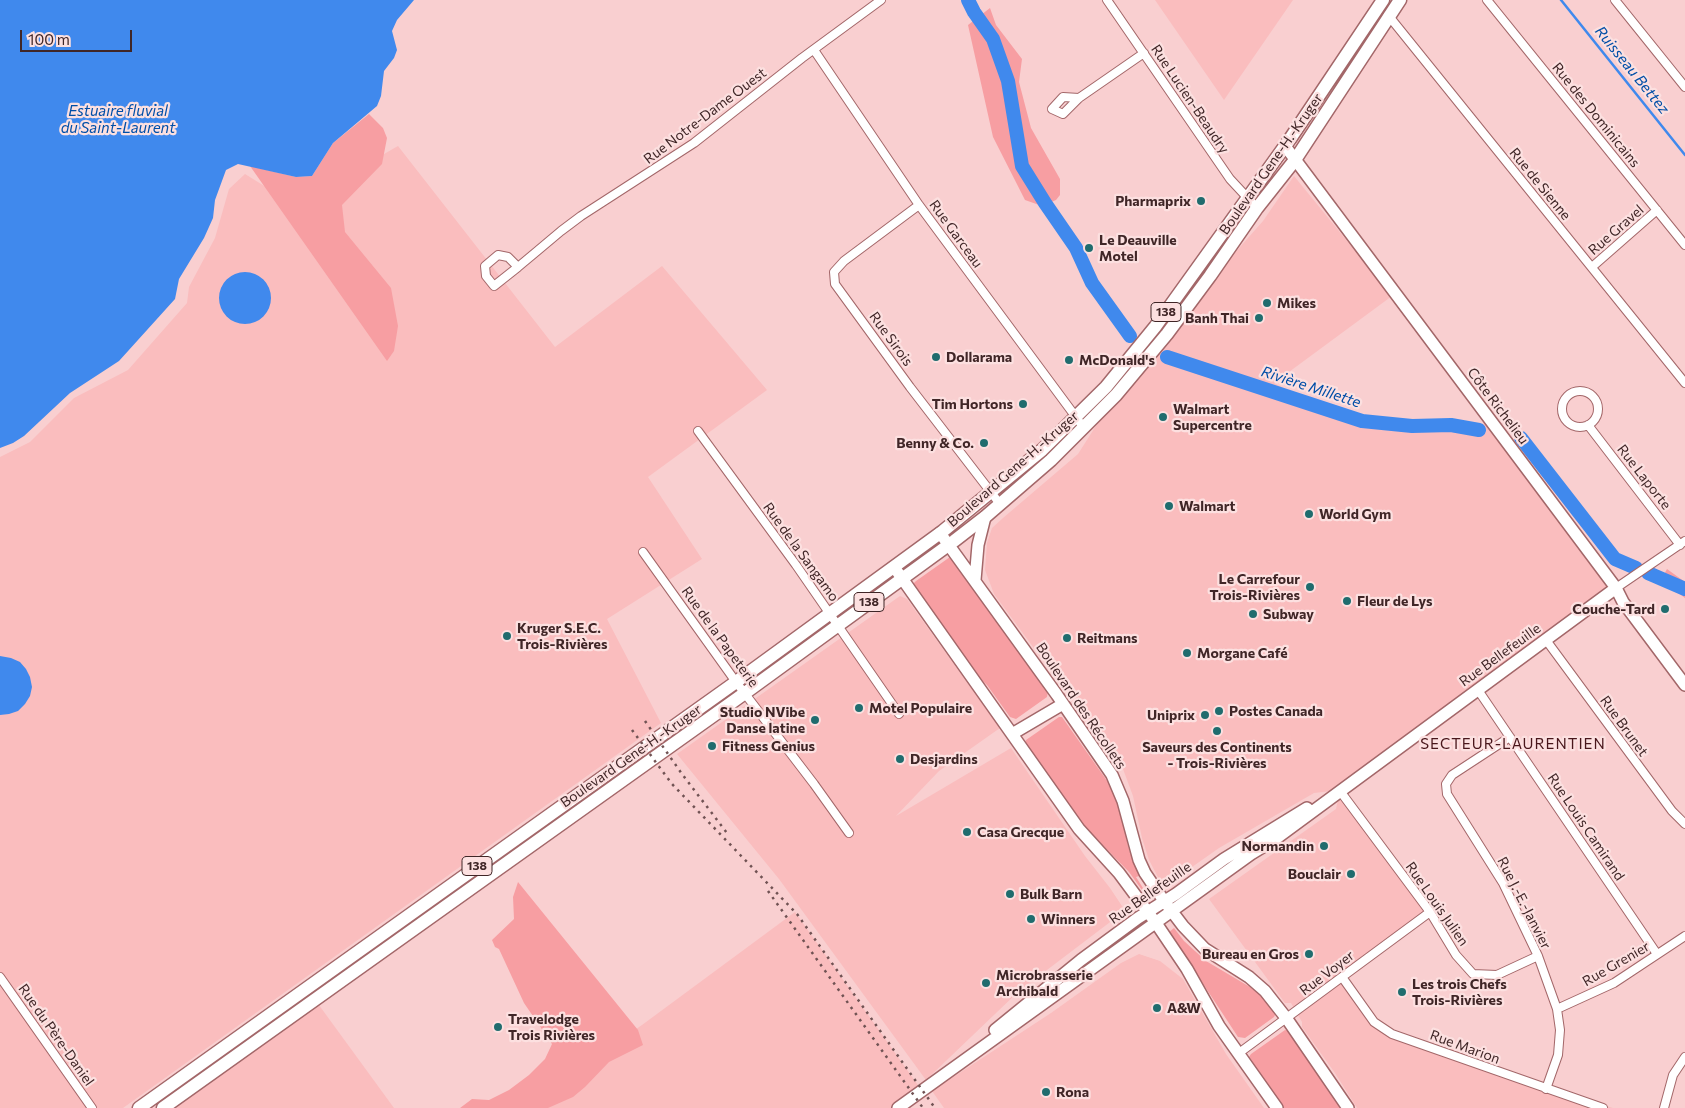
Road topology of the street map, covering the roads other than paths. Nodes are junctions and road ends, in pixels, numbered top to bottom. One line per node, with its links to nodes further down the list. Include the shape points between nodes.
1 (881, 0): 8 (street, Rue Notre-Dame Ouest)
2 (1107, 0): 9 (street, Rue Lucien-Beaudry)
3 (1400, 0): 7 (main road, Boulevard Gene-H.-Kruger / 138)
4 (1487, 0): 16 (street, Rue des Dominicains)
5 (1615, 0): 10 (street)
6 (1380, 2): 7 (street, Rue de Sienne); 12 (main road, Boulevard Gene-H.-Kruger / 138)
7 (1389, 16): 13 (main road, Boulevard Gene-H.-Kruger / 138); 19 (street, Rue de Sienne)
8 (814, 50): 15 (street, Rue Garceau); 18 (street, Rue Notre-Dame Ouest, via 694,143 581,216)
9 (1144, 52): 11 (street); 14 (street, Rue Lucien-Beaudry, via 1230,179)
10 (1685, 88)
11 (1079, 98)
12 (1285, 146): 13 (street, Côte Richelieu); 14 (main road, Boulevard Gene-H.-Kruger / 138)
13 (1295, 160): 14 (main road, Boulevard Gene-H.-Kruger / 138); 35 (street, Côte Richelieu)
14 (1252, 203): 21 (main road, Boulevard Gene-H.-Kruger / 138, via 1106,387); 23 (main road, Boulevard Gene-H.-Kruger / 138, via 1210,276 1167,334)
15 (919, 205): 21 (street, Rue Garceau); 25 (street, Rue Sirois, via 844,261 834,272 835,284)
16 (1657, 210): 17 (street, Rue des Dominicains); 19 (street, Rue Gravel)
17 (1685, 245)
18 (518, 267): 18 (street, Rue Notre-Dame Ouest, via 508,257 498,255 485,266 486,276 494,286)
19 (1592, 268): 20 (street, Rue de Sienne)
20 (1685, 383)
21 (1076, 418): 23 (street, Rue Garceau); 25 (main road, Boulevard Gene-H.-Kruger / 138)
22 (1588, 425): 22 (street, via 1597,411 1595,400 1586,392 1574,392 1565,398 1563,415 1570,424); 29 (street, Rue Laporte)
23 (1084, 428): 26 (main road, Boulevard Gene-H.-Kruger / 138)
24 (698, 431): 36 (street, Rue de la Sangamo)
25 (990, 493): 26 (street, Rue Sirois); 28 (main road, Boulevard Gene-H.-Kruger / 138)
26 (1000, 504): 27 (main road, Boulevard Gene-H.-Kruger / 138)
27 (985, 517): 30 (main road, Boulevard Gene-H.-Kruger / 138); 34 (street, via 978,545)
28 (940, 533): 30 (street, Boulevard des Récollets); 32 (main road, Boulevard Gene-H.-Kruger / 138)
29 (1683, 543): 35 (street, Rue Bellefeuille)
30 (949, 544): 33 (main road, Boulevard Gene-H.-Kruger / 138); 34 (street, Boulevard des Récollets)
31 (642, 552): 39 (street, Rue de la Papeterie)
32 (894, 567): 33 (street); 36 (main road, Boulevard Gene-H.-Kruger / 138)
33 (902, 578): 37 (main road, Boulevard Gene-H.-Kruger / 138); 45 (street)
34 (975, 580): 43 (street, Boulevard des Récollets)
35 (1616, 588): 38 (street, Rue Bellefeuille); 40 (street, Côte Richelieu)
36 (830, 613): 37 (street, Rue de la Sangamo); 39 (main road, Boulevard Gene-H.-Kruger / 138)
37 (837, 625): 42 (main road, Boulevard Gene-H.-Kruger / 138); 44 (street, Rue de la Sangamo)
38 (1546, 640): 41 (street, Rue Bellefeuille); 48 (street, Rue Brunet, via 1672,811)
39 (736, 682): 42 (street, Rue de la Papeterie); 62 (main road, Boulevard Gene-H.-Kruger / 138)
40 (1685, 684)
41 (1478, 690): 46 (street, Rue Louis Camirand); 47 (street, Rue Bellefeuille)
42 (745, 693): 49 (street, Rue de la Papeterie); 65 (main road, Boulevard Gene-H.-Kruger / 138)
43 (1063, 704): 45 (street); 50 (street, Boulevard des Récollets, via 1114,780 1139,860)
44 (899, 714)
45 (1012, 734): 52 (street, via 1082,832)
46 (1510, 737): 56 (street, Rue Louis Camirand); 57 (street, Rue J.-E.-Janvier, via 1452,776 1446,784 1446,794 1502,883)
47 (1336, 794): 50 (street, Rue Bellefeuille, via 1300,811); 51 (street, Rue Bellefeuille); 53 (street, Rue Louis Julien)
48 (1685, 824)
49 (849, 833)
50 (1164, 901): 51 (street, Boulevard des Récollets); 52 (street, Rue Bellefeuille)
51 (1172, 911): 54 (street, Rue Bellefeuille); 61 (street, Boulevard des Récollets, via 1205,950 1258,984)
52 (1148, 912): 54 (street); 64 (street, Rue Bellefeuille, via 1059,978 978,1045)
53 (1430, 912): 57 (street, Rue Louis Julien, via 1456,955 1473,974 1497,975); 59 (street, Rue Voyer)
54 (1156, 923): 63 (street); 64 (street, Rue Bellefeuille)
55 (1685, 936): 56 (street, Rue Grenier)
56 (1657, 954): 60 (street, Rue Grenier, via 1614,983)
57 (1538, 956): 60 (street, Rue J.-E.-Janvier)
58 (0, 977): 68 (street, Rue du Père-Daniel)
59 (1342, 977): 61 (street, Rue Voyer); 67 (street, Rue Marion, via 1374,1022 1392,1034)
60 (1557, 1009): 67 (street, Rue J.-E.-Janvier, via 1560,1030 1558,1055)
61 (1287, 1019): 63 (street, Rue Voyer); 73 (street, Boulevard des Récollets)
62 (229, 1042): 65 (street); 69 (main road, Boulevard Gene-H.-Kruger / 138)
63 (1239, 1053): 72 (street)
64 (973, 1054): 71 (street, Rue Bellefeuille)
65 (238, 1055): 70 (main road, Boulevard Gene-H.-Kruger / 138)
66 (1685, 1057): 75 (street, via 1673,1075)
67 (1546, 1089): 74 (street, Rue Marion)
68 (92, 1108)
69 (139, 1108)
70 (163, 1108)
71 (898, 1108)
72 (1277, 1108)
73 (1348, 1108)
74 (1603, 1108)
75 (1664, 1108)

